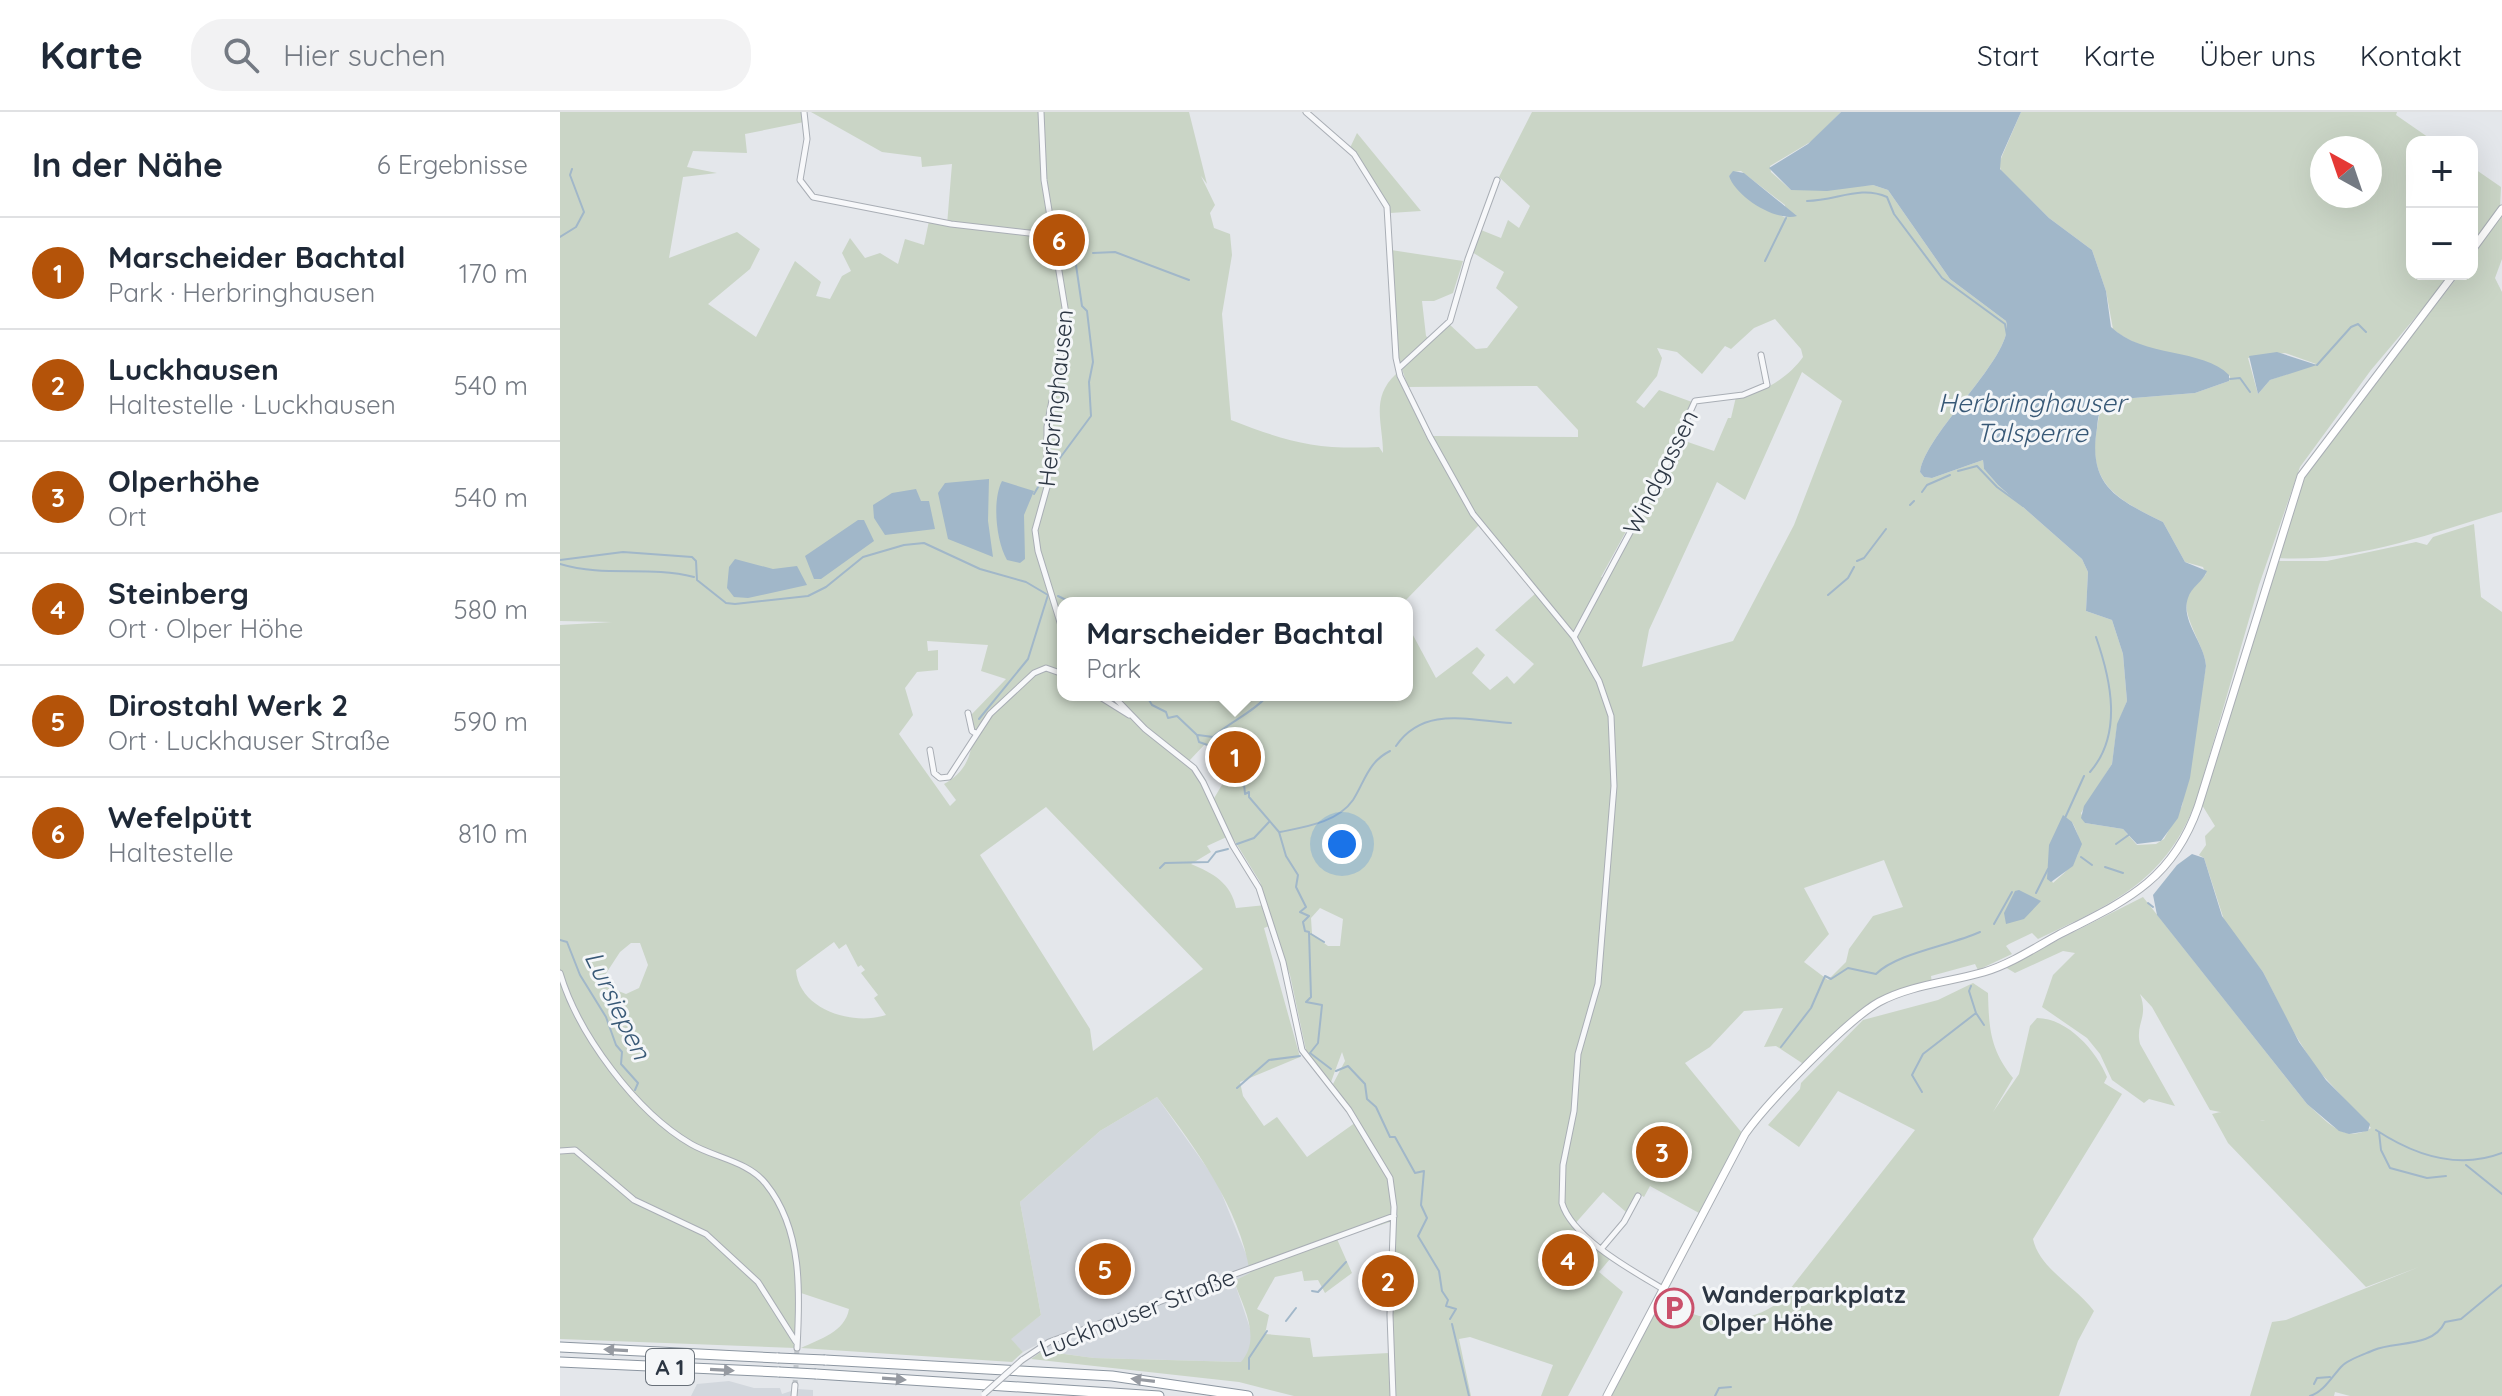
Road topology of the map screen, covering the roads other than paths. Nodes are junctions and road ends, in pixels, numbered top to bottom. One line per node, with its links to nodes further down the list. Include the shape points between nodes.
1 (804, 112): 6 (street, via 807,139 800,180 813,197 951,224)
2 (1041, 112): 6 (street, Herbringhausen, via 1044,180)
3 (1306, 112): 10 (street, via 1354,154 1387,207)
4 (1497, 180): 10 (street, via 1452,318)
5 (2502, 209): 7 (main road)
6 (1055, 236): 11 (street, Herbringhausen, via 1067,320 1047,427 1047,487 1035,530)
7 (2478, 242)
8 (2449, 280): 25 (main road, via 2301,476 2195,818 2164,869 2120,905 2001,965 1878,1002 1745,1134)
9 (1761, 355): 12 (street, Windgassen, via 1767,385 1743,395 1695,401)
10 (1398, 369): 12 (street, via 1473,514)
11 (1057, 613)
12 (1574, 637): 24 (street, via 1611,716 1614,786 1598,984 1576,1067 1563,1208)
13 (1057, 671): 18 (street, via 1034,673 993,711)
14 (1105, 701): 17 (street)
15 (1118, 701): 17 (street)
16 (968, 713): 18 (street)
17 (1130, 714): 23 (street, via 1194,768 1250,869 1283,962 1305,1056 1349,1110 1387,1172)
18 (977, 734): 19 (street, via 945,778 932,771)
19 (930, 750)
20 (560, 973): 21 (street, via 576,1011 617,1076 653,1116 691,1144 741,1165 767,1184 796,1258 797,1345 758,1282 706,1234 634,1200 575,1150)
21 (560, 1151)
22 (1638, 1196): 24 (street)
23 (1394, 1216): 29 (street, Luckhauser Straße, bridge, via 1062,1337 1022,1360); 33 (street)
24 (1602, 1248): 25 (street)
25 (1663, 1289): 34 (main road)
26 (560, 1347): 32 (highway, A 1, one-way to 26, bridge, via 1112,1376)
27 (560, 1362): 31 (highway, A 1, one-way to 31, bridge)
28 (795, 1385): 30 (street)
29 (983, 1395)
30 (794, 1396)
31 (1159, 1396)
32 (1248, 1396)
33 (1393, 1396)
34 (1607, 1396)

